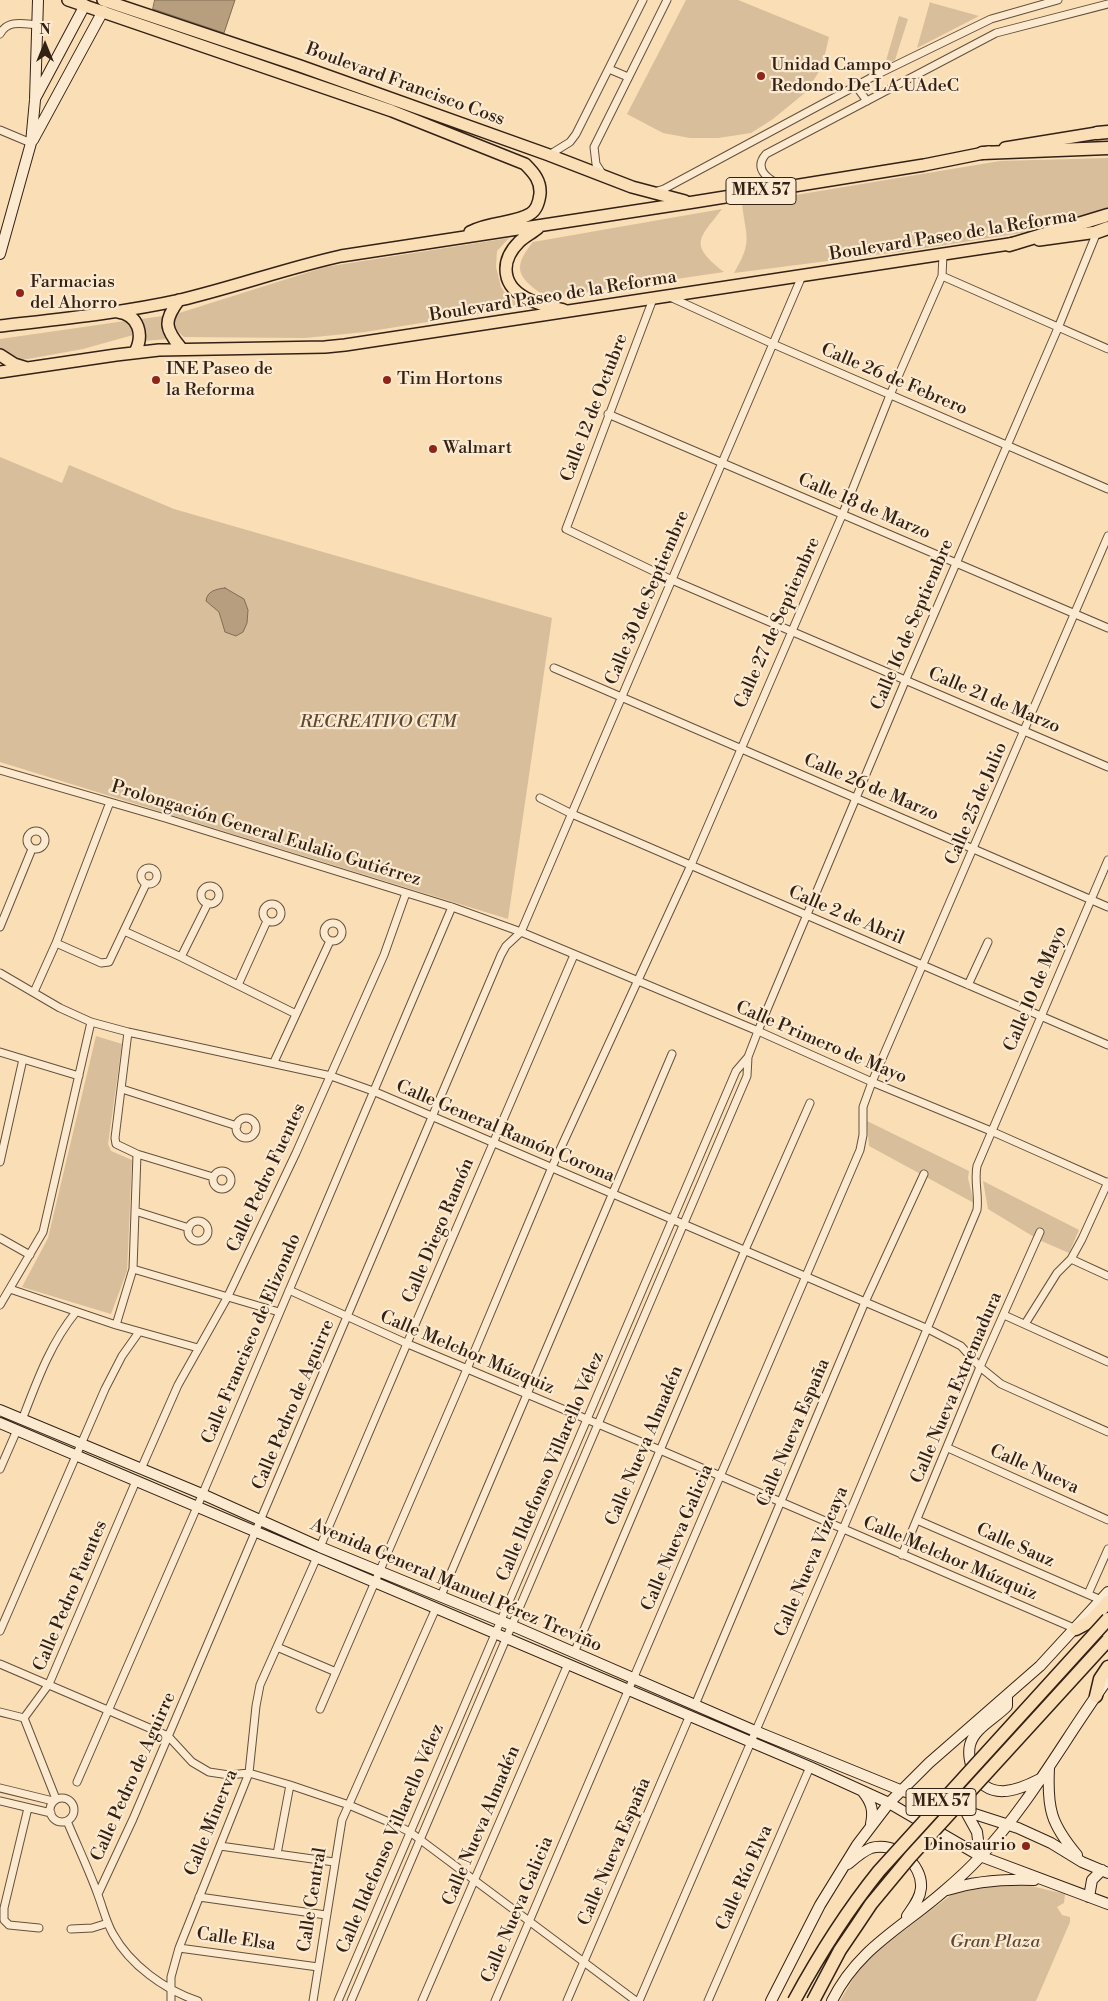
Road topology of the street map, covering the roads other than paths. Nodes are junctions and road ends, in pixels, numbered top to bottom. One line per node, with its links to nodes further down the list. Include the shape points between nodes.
1 (38, 0): 10 (main road)
2 (68, 0): 6 (main road, Boulevard Francisco Coss)
3 (642, 0): 13 (street)
4 (667, 0): 14 (street)
5 (1058, 0): 9 (street)
6 (86, 3): 7 (main road, Boulevard Francisco Coss); 16 (main road)
7 (107, 3): 20 (main road); 23 (main road, Boulevard Francisco Coss, via 300,66); 31 (main road, Boulevard Francisco Coss, via 525,164 539,181 540,201 534,210 523,217 484,225)
8 (1108, 4): 11 (street)
9 (991, 19): 11 (street); 15 (street)
10 (38, 25): 12 (street, via 10,24); 16 (main road)
11 (996, 33): 17 (street)
12 (0, 34)
13 (609, 69): 14 (street); 23 (street, via 576,134 570,142)
14 (628, 77): 24 (street, via 594,147 596,164)
15 (856, 86): 17 (street); 26 (street)
16 (35, 100): 20 (main road)
17 (867, 101): 25 (street, via 762,158 767,179)
18 (0, 130): 20 (street)
19 (1104, 132): 22 (main road)
20 (31, 143): 33 (main road)
21 (1108, 148): 22 (highway, MEX 57)
22 (982, 153): 25 (main road, MEX 57)
23 (549, 155): 24 (main road, Boulevard Francisco Coss)
24 (604, 178): 26 (main road, Boulevard Francisco Coss)
25 (783, 187): 27 (main road, MEX 57)
26 (651, 193): 27 (main road, Boulevard Francisco Coss)
27 (694, 202): 29 (main road, MEX 57)
28 (1108, 215): 32 (highway)
29 (539, 227): 31 (main road); 41 (main road, via 519,242 509,256 507,277 522,296 538,304)
30 (1104, 230): 32 (main road, Boulevard Paseo de la Reforma); 43 (street, Calle 16 de Septiembre)
31 (464, 236): 39 (main road, via 326,259)
32 (1009, 244): 34 (main road, Boulevard Paseo de la Reforma)
33 (0, 254)
34 (943, 255): 35 (main road, Boulevard Paseo de la Reforma); 36 (street)
35 (802, 276): 37 (main road, Boulevard Paseo de la Reforma); 44 (street, Calle 30 de Septiembre)
36 (942, 276): 43 (street); 51 (street, Calle 27 de Septiembre)
37 (669, 296): 38 (main road, Boulevard Paseo de la Reforma); 44 (street, Calle 26 de Febrero)
38 (653, 299): 41 (main road, Boulevard Paseo de la Reforma); 52 (street, Calle 12 de Octubre)
39 (179, 300): 40 (main road); 45 (main road, via 168,316 168,325 169,333)
40 (114, 312): 42 (main road); 47 (main road, via 124,313 138,325 140,344)
41 (570, 312): 45 (main road, Boulevard Paseo de la Reforma, via 325,348)
42 (0, 326)
43 (1058, 328): 46 (street); 53 (street, Calle 16 de Septiembre)
44 (773, 344): 51 (street, Calle 26 de Febrero); 54 (street, Calle 30 de Septiembre)
45 (181, 348): 47 (main road, Boulevard Paseo de la Reforma)
46 (1108, 349)
47 (135, 352): 49 (main road, Boulevard Paseo de la Reforma)
48 (0, 355): 49 (main road)
49 (29, 368): 50 (main road, Boulevard Paseo de la Reforma)
50 (0, 372)
51 (890, 395): 53 (street, Calle 26 de Febrero); 56 (street, Calle 27 de Septiembre)
52 (608, 414): 54 (street, Calle 18 de Marzo); 57 (street, Calle 12 de Octubre)
53 (1007, 444): 55 (street, Calle 26 de Febrero); 59 (street, Calle 16 de Septiembre)
54 (722, 463): 56 (street, Calle 18 de Marzo); 60 (street, Calle 30 de Septiembre)
55 (1108, 489)
56 (842, 513): 59 (street, Calle 18 de Marzo); 63 (street, Calle 27 de Septiembre)
57 (566, 529): 60 (street, Calle 21 de Marzo)
58 (1108, 536): 61 (street, Calle 25 de Julio)
59 (956, 562): 61 (street, Calle 18 de Marzo); 65 (street, Calle 16 de Septiembre)
60 (672, 580): 63 (street, Calle 21 de Marzo); 66 (street, Calle 30 de Septiembre)
61 (1076, 614): 62 (street, Calle 18 de Marzo); 67 (street, Calle 25 de Julio)
62 (1108, 628)
63 (792, 630): 65 (street, Calle 21 de Marzo); 68 (street, Calle 27 de Septiembre)
64 (554, 668): 66 (street, Calle 26 de Marzo)
65 (906, 679): 67 (street, Calle 21 de Marzo); 72 (street, Calle 16 de Septiembre)
66 (623, 697): 68 (street, Calle 26 de Marzo); 74 (street, Calle 30 de Septiembre)
67 (1025, 731): 69 (street, Calle 21 de Marzo); 75 (street, Calle 25 de Julio)
68 (740, 748): 72 (street, Calle 26 de Marzo); 78 (street, Calle 27 de Septiembre)
69 (1108, 767)
70 (0, 770): 73 (street, Prolongación General Eulalio Gutiérrez)
71 (540, 798): 74 (street, Calle 2 de Abril)
72 (857, 799): 75 (street, Calle 26 de Marzo); 85 (street, Calle 16 de Septiembre)
73 (110, 802): 80 (street, Prolongación General Eulalio Gutiérrez); 92 (street)
74 (572, 814): 78 (street, Calle 2 de Abril); 89 (street, Calle 30 de Septiembre)
75 (975, 848): 81 (street, Calle 26 de Marzo); 95 (street, Calle 25 de Julio)
76 (32, 849): 87 (street)
77 (1108, 860): 81 (street, Calle 10 de Mayo)
78 (691, 865): 85 (street, Calle 2 de Abril); 97 (street, Calle 27 de Septiembre)
79 (146, 884): 88 (street)
80 (406, 893): 84 (street, Prolongación General Eulalio Gutiérrez); 113 (street, Calle Pedro Fuentes, via 384,954)
81 (1090, 900): 83 (street, Calle 26 de Marzo); 102 (street, Calle 10 de Mayo)
82 (208, 903): 94 (street)
83 (1108, 907)
84 (452, 908): 89 (street, Prolongación General Eulalio Gutiérrez); 116 (street, Calle Francisco de Elizondo)
85 (806, 915): 95 (street, Calle 2 de Abril); 104 (street, Calle 16 de Septiembre)
86 (266, 921): 98 (street)
87 (0, 927)
88 (124, 931): 92 (street, via 111,960 106,963); 94 (street)
89 (521, 932): 93 (street, Calle Primero de Mayo); 118 (street, Calle Pedro de Aguirre, via 501,955)
90 (330, 941): 101 (street)
91 (988, 942): 99 (street)
92 (56, 943): 100 (street)
93 (574, 955): 97 (street, Calle Primero de Mayo); 121 (street, Calle Diego Ramón)
94 (181, 957): 98 (street)
95 (924, 965): 99 (street, Calle 2 de Abril); 114 (street, Calle 25 de Julio)
96 (0, 973): 100 (street, Calle General Ramón Corona)
97 (638, 981): 104 (street, Calle Primero de Mayo); 124 (street, Calle 27 de Septiembre)
98 (238, 985): 101 (street)
99 (968, 985): 102 (street, Calle 2 de Abril)
100 (34, 992): 103 (street, Calle General Ramón Corona)
101 (296, 1014): 111 (street)
102 (1041, 1016): 106 (street, Calle 2 de Abril); 120 (street, Calle 10 de Mayo)
103 (91, 1022): 105 (street, Calle General Ramón Corona); 112 (street)
104 (758, 1031): 109 (street, Calle Ildefonso Villarello Vélez); 114 (street, Calle Primero de Mayo)
105 (128, 1032): 111 (street, Calle General Ramón Corona); 115 (street)
106 (1108, 1045)
107 (0, 1052): 110 (street)
108 (672, 1054): 128 (street)
109 (748, 1057): 130 (street, Calle Ildefonso Villarello Vélez, via 736,1071); 131 (street, Calle Ildefonso Villarello Vélez, via 747,1076)
110 (23, 1059): 112 (street); 123 (street)
111 (274, 1062): 113 (street, Calle General Ramón Corona)
112 (79, 1076): 136 (street, via 43,1232)
113 (331, 1076): 116 (street, Calle General Ramón Corona); 143 (street, Calle Pedro Fuentes)
114 (872, 1082): 120 (street, Calle Primero de Mayo); 139 (street, Calle Nueva Galicia, via 863,1108 860,1150)
115 (122, 1089): 119 (street); 122 (street, via 116,1144)
116 (373, 1091): 118 (street, Calle General Ramón Corona); 142 (street, Calle Francisco de Elizondo)
117 (810, 1102): 135 (street, Calle Nueva Almadén)
118 (432, 1118): 121 (street, Calle General Ramón Corona); 149 (street, Calle Pedro de Aguirre)
119 (237, 1126)
120 (991, 1131): 127 (street, Calle Primero de Mayo); 154 (street, Calle Nueva Vizcaya, via 975,1173 976,1210)
121 (492, 1142): 124 (street, Calle General Ramón Corona); 156 (street, Calle Diego Ramón)
122 (137, 1154): 126 (street); 129 (street)
123 (0, 1162)
124 (552, 1167): 128 (street, Calle General Ramón Corona); 160 (street, Calle 27 de Septiembre)
125 (924, 1174): 144 (street, Calle Nueva España)
126 (213, 1178)
127 (1108, 1183): 137 (street)
128 (612, 1194): 130 (street, Calle General Ramón Corona); 161 (street)
129 (135, 1211): 132 (street); 138 (street)
130 (672, 1220): 131 (street, Calle General Ramón Corona); 150 (street, Calle Ildefonso Villarello Vélez)
131 (685, 1225): 135 (street, Calle General Ramón Corona); 151 (street, Calle Ildefonso Villarello Vélez)
132 (189, 1228)
133 (1040, 1232): 148 (street, Calle Nueva Extremadura)
134 (0, 1238): 136 (street)
135 (745, 1250): 139 (street, Calle General Ramón Corona); 171 (street, Calle Nueva Almadén)
136 (30, 1255): 141 (street)
137 (1071, 1259): 140 (street); 152 (street, via 1057,1273)
138 (133, 1269): 143 (street); 153 (street)
139 (805, 1276): 144 (street, Calle General Ramón Corona); 175 (street, Calle Nueva Galicia)
140 (1108, 1276)
141 (10, 1289): 145 (street); 146 (street)
142 (289, 1290): 147 (street, Calle Francisco de Elizondo); 149 (street, Calle Melchor Múzquiz)
143 (227, 1298): 147 (street); 157 (street, Calle Pedro Fuentes)
144 (865, 1302): 154 (street, Calle General Ramón Corona); 178 (street, Calle Nueva España)
145 (0, 1305)
146 (76, 1312): 153 (street); 163 (street, via 52,1346)
147 (279, 1312): 177 (street, Calle Francisco de Elizondo)
148 (1004, 1314): 152 (street); 159 (street, Calle Nueva Extremadura)
149 (348, 1318): 156 (street, Calle Melchor Múzquiz); 183 (street, Calle Pedro de Aguirre)
150 (630, 1318): 151 (street); 164 (street, Calle Ildefonso Villarello Vélez)
151 (642, 1323): 166 (street, Calle Ildefonso Villarello Vélez)
152 (1025, 1324): 158 (street)
153 (116, 1325): 155 (street)
154 (928, 1329): 159 (street, Calle General Ramón Corona, via 961,1346); 185 (street, Calle Nueva Vizcaya)
155 (139, 1332): 157 (street); 169 (street, via 113,1373)
156 (408, 1344): 160 (street, Calle Melchor Múzquiz); 187 (street, Calle Diego Ramón)
157 (198, 1348): 174 (street, Calle Pedro Fuentes)
158 (1108, 1362)
159 (980, 1367): 168 (street, Calle General Ramón Corona, via 1001,1384); 170 (street, Calle Nueva Extremadura)
160 (467, 1369): 161 (street, Calle Melchor Múzquiz); 191 (street, Calle 27 de Septiembre)
161 (527, 1395): 164 (street, Calle Melchor Múzquiz); 195 (street)
162 (0, 1410): 163 (main road, Avenida General Manuel Pérez Treviño)
163 (22, 1420): 169 (main road, Avenida General Manuel Pérez Treviño)
164 (587, 1420): 166 (street, Calle Melchor Múzquiz); 180 (street, Calle Ildefonso Villarello Vélez)
165 (0, 1423): 167 (main road, Avenida General Manuel Pérez Treviño)
166 (598, 1425): 171 (street, Calle Melchor Múzquiz); 184 (street, Calle Ildefonso Villarello Vélez)
167 (17, 1430): 172 (main road, Avenida General Manuel Pérez Treviño); 173 (street)
168 (1108, 1432)
169 (82, 1443): 172 (street); 174 (main road, Avenida General Manuel Pérez Treviño)
170 (948, 1448): 181 (street, Calle Nueva Extremadura); 182 (street, Calle Nueva)
171 (660, 1450): 175 (street, Calle Melchor Múzquiz); 207 (street, Calle Nueva Almadén)
172 (75, 1455): 176 (main road, Avenida General Manuel Pérez Treviño); 202 (street)
173 (0, 1469)
174 (141, 1469): 177 (main road, Avenida General Manuel Pérez Treviño)
175 (720, 1476): 178 (street, Calle Melchor Múzquiz); 213 (street, Calle Nueva Galicia)
176 (136, 1481): 179 (main road, Avenida General Manuel Pérez Treviño); 214 (street, Calle Pedro Fuentes)
177 (202, 1494): 179 (street, Calle Francisco de Elizondo); 183 (main road, Avenida General Manuel Pérez Treviño)
178 (782, 1502): 185 (street, Calle Melchor Múzquiz); 218 (street, Calle Nueva España)
179 (198, 1507): 186 (main road, Avenida General Manuel Pérez Treviño); 220 (street, Calle Francisco de Elizondo)
180 (546, 1518): 184 (street); 199 (street, Calle Ildefonso Villarello Vélez)
181 (917, 1520): 189 (street, Calle Nueva Extremadura); 194 (street, Calle Sauz)
182 (1108, 1520)
183 (260, 1521): 186 (street, Calle Pedro de Aguirre); 187 (main road, Avenida General Manuel Pérez Treviño)
184 (557, 1522): 200 (street, Calle Ildefonso Villarello Vélez)
185 (842, 1529): 189 (street, Calle Melchor Múzquiz); 224 (street, Calle Nueva Vizcaya)
186 (255, 1532): 190 (main road, Avenida General Manuel Pérez Treviño); 225 (street, Calle Pedro de Aguirre)
187 (320, 1547): 191 (main road, Avenida General Manuel Pérez Treviño)
188 (1108, 1549): 194 (street)
189 (902, 1555): 201 (street, Calle Melchor Múzquiz)
190 (317, 1557): 192 (main road, Avenida General Manuel Pérez Treviño); 206 (street, Calle Minerva)
191 (380, 1572): 192 (street, Calle 27 de Septiembre); 195 (main road, Avenida General Manuel Pérez Treviño)
192 (375, 1582): 197 (main road, Avenida General Manuel Pérez Treviño); 211 (street, Calle 27 de Septiembre)
193 (1108, 1592): 196 (main road)
194 (1088, 1594): 196 (street, Calle Sauz)
195 (441, 1596): 199 (main road, Avenida General Manuel Pérez Treviño)
196 (1104, 1601): 201 (highway, via 1091,1621)
197 (436, 1608): 203 (main road, Avenida General Manuel Pérez Treviño); 239 (street, Calle Central)
198 (1108, 1619): 283 (highway, MEX 57, bridge, via 860,1894 827,1941)
199 (501, 1622): 200 (main road, Avenida General Manuel Pérez Treviño); 203 (street, Calle Ildefonso Villarello Vélez)
200 (513, 1626): 204 (street, Calle Ildefonso Villarello Vélez); 207 (main road, Avenida General Manuel Pérez Treviño)
201 (1076, 1629): 216 (main road)
202 (0, 1631)
203 (496, 1633): 204 (main road, Avenida General Manuel Pérez Treviño); 246 (street, Calle Ildefonso Villarello Vélez)
204 (507, 1638): 209 (main road, Avenida General Manuel Pérez Treviño); 247 (street, Calle Ildefonso Villarello Vélez)
205 (1108, 1640): 284 (highway, MEX 57, bridge, via 871,1904 840,1950)
206 (277, 1647): 211 (street); 229 (street, Calle Minerva, via 257,1697)
207 (574, 1653): 213 (main road, Avenida General Manuel Pérez Treviño)
208 (0, 1664): 214 (street)
209 (568, 1664): 215 (main road, Avenida General Manuel Pérez Treviño); 256 (street, Calle Nueva Almadén)
210 (1108, 1667): 217 (highway, via 1100,1679)
211 (336, 1672): 219 (street, Calle 27 de Septiembre)
212 (1108, 1679): 217 (main road)
213 (635, 1680): 215 (street, Calle Nueva Galicia); 218 (main road, Avenida General Manuel Pérez Treviño)
214 (50, 1684): 220 (street); 223 (street, Calle Pedro Fuentes)
215 (630, 1690): 222 (main road, Avenida General Manuel Pérez Treviño); 263 (street, Calle Nueva Galicia)
216 (1007, 1696): 230 (main road, via 1007,1706 973,1738 969,1755 972,1769 986,1788 999,1791 1010,1792); 235 (main road)
217 (1096, 1696): 228 (main road)
218 (695, 1705): 224 (main road, Avenida General Manuel Pérez Treviño)
219 (320, 1709)
220 (109, 1710): 225 (street); 231 (street, Calle Francisco de Elizondo)
221 (0, 1712): 223 (street)
222 (690, 1715): 226 (main road, Avenida General Manuel Pérez Treviño); 269 (street, Calle Nueva España)
223 (24, 1718): 236 (street)
224 (755, 1731): 226 (street, Calle Nueva Vizcaya); 235 (main road, Avenida General Manuel Pérez Treviño)
225 (168, 1736): 229 (street, via 185,1756 202,1768 218,1774); 258 (street, Calle Pedro de Aguirre)
226 (750, 1742): 227 (main road, Avenida General Manuel Pérez Treviño); 280 (street, Calle Nueva Vizcaya)
227 (810, 1767): 234 (main road, Avenida General Manuel Pérez Treviño); 281 (street, Calle Río Elva)
228 (1049, 1767): 230 (main road); 252 (main road, via 1049,1805 1055,1824)
229 (250, 1773): 232 (street); 248 (street, Calle Minerva)
230 (1041, 1778): 244 (main road)
231 (78, 1782)
232 (290, 1785): 239 (street); 249 (street)
233 (0, 1788): 236 (street)
234 (860, 1789): 238 (main road, Avenida General Manuel Pérez Treviño); 245 (main road, via 872,1806)
235 (900, 1790): 238 (main road); 241 (main road, Avenida General Manuel Pérez Treviño)
236 (55, 1800): 242 (street); 243 (street, via 65,1798 73,1802 74,1815)
237 (0, 1802): 240 (street)
238 (889, 1803): 245 (main road); 250 (main road, Avenida General Manuel Pérez Treviño)
239 (349, 1805): 246 (street); 251 (street, Calle Central, via 342,1820)
240 (28, 1808): 242 (street); 266 (street, via 4,1908 4,1920 9,1925)
241 (966, 1812): 244 (main road, Avenida General Manuel Pérez Treviño); 250 (main road, via 977,1832)
242 (50, 1813): 243 (street, via 57,1820)
243 (67, 1821): 258 (street)
244 (1008, 1824): 250 (main road); 252 (main road, Avenida General Manuel Pérez Treviño)
245 (870, 1827): 253 (main road)
246 (410, 1832): 247 (street); 275 (street, Calle Ildefonso Villarello Vélez)
247 (421, 1841): 256 (street); 276 (street, Calle Ildefonso Villarello Vélez)
248 (220, 1846): 249 (street); 259 (street, Calle Minerva)
249 (276, 1854): 251 (street)
250 (980, 1856): 255 (main road, Avenida General Manuel Pérez Treviño); 257 (main road)
251 (334, 1862): 262 (street, Calle Central)
252 (1082, 1862): 254 (main road, Avenida General Manuel Pérez Treviño)
253 (841, 1870): 265 (main road, via 864,1852 877,1847 895,1850 913,1862 921,1887 919,1897); 282 (main road)
254 (1105, 1872): 260 (main road, via 1096,1874 1092,1880)
255 (1045, 1881): 257 (main road, via 998,1880); 260 (main road, Avenida General Manuel Pérez Treviño)
256 (475, 1882): 263 (street); 277 (street, Calle Nueva Almadén)
257 (944, 1892): 265 (main road)
258 (98, 1894): 264 (street)
259 (198, 1897): 262 (street); 268 (street, Calle Minerva)
260 (1089, 1898): 261 (main road, Avenida General Manuel Pérez Treviño)
261 (1108, 1904)
262 (326, 1915): 270 (street, Calle Central)
263 (529, 1921): 269 (street); 278 (street, Calle Nueva Galicia)
264 (108, 1923): 267 (street); 271 (street, via 133,1961)
265 (903, 1923): 285 (main road, via 859,1960)
266 (39, 1928)
267 (71, 1929)
268 (179, 1948): 270 (street, Calle Elsa); 271 (street, Calle Minerva)
269 (584, 1961): 279 (street, Calle Nueva España); 280 (street)
270 (318, 1967): 274 (street, Calle Central)
271 (170, 1988): 272 (street, Calle Minerva); 273 (street)
272 (171, 2001)
273 (198, 2001)
274 (314, 2001)
275 (338, 2001)
276 (351, 2001)
277 (422, 2001)
278 (495, 2001)
279 (567, 2001)
280 (637, 2001)
281 (708, 2001)
282 (771, 2001)
283 (794, 2001)
284 (813, 2001)
285 (832, 2001)

